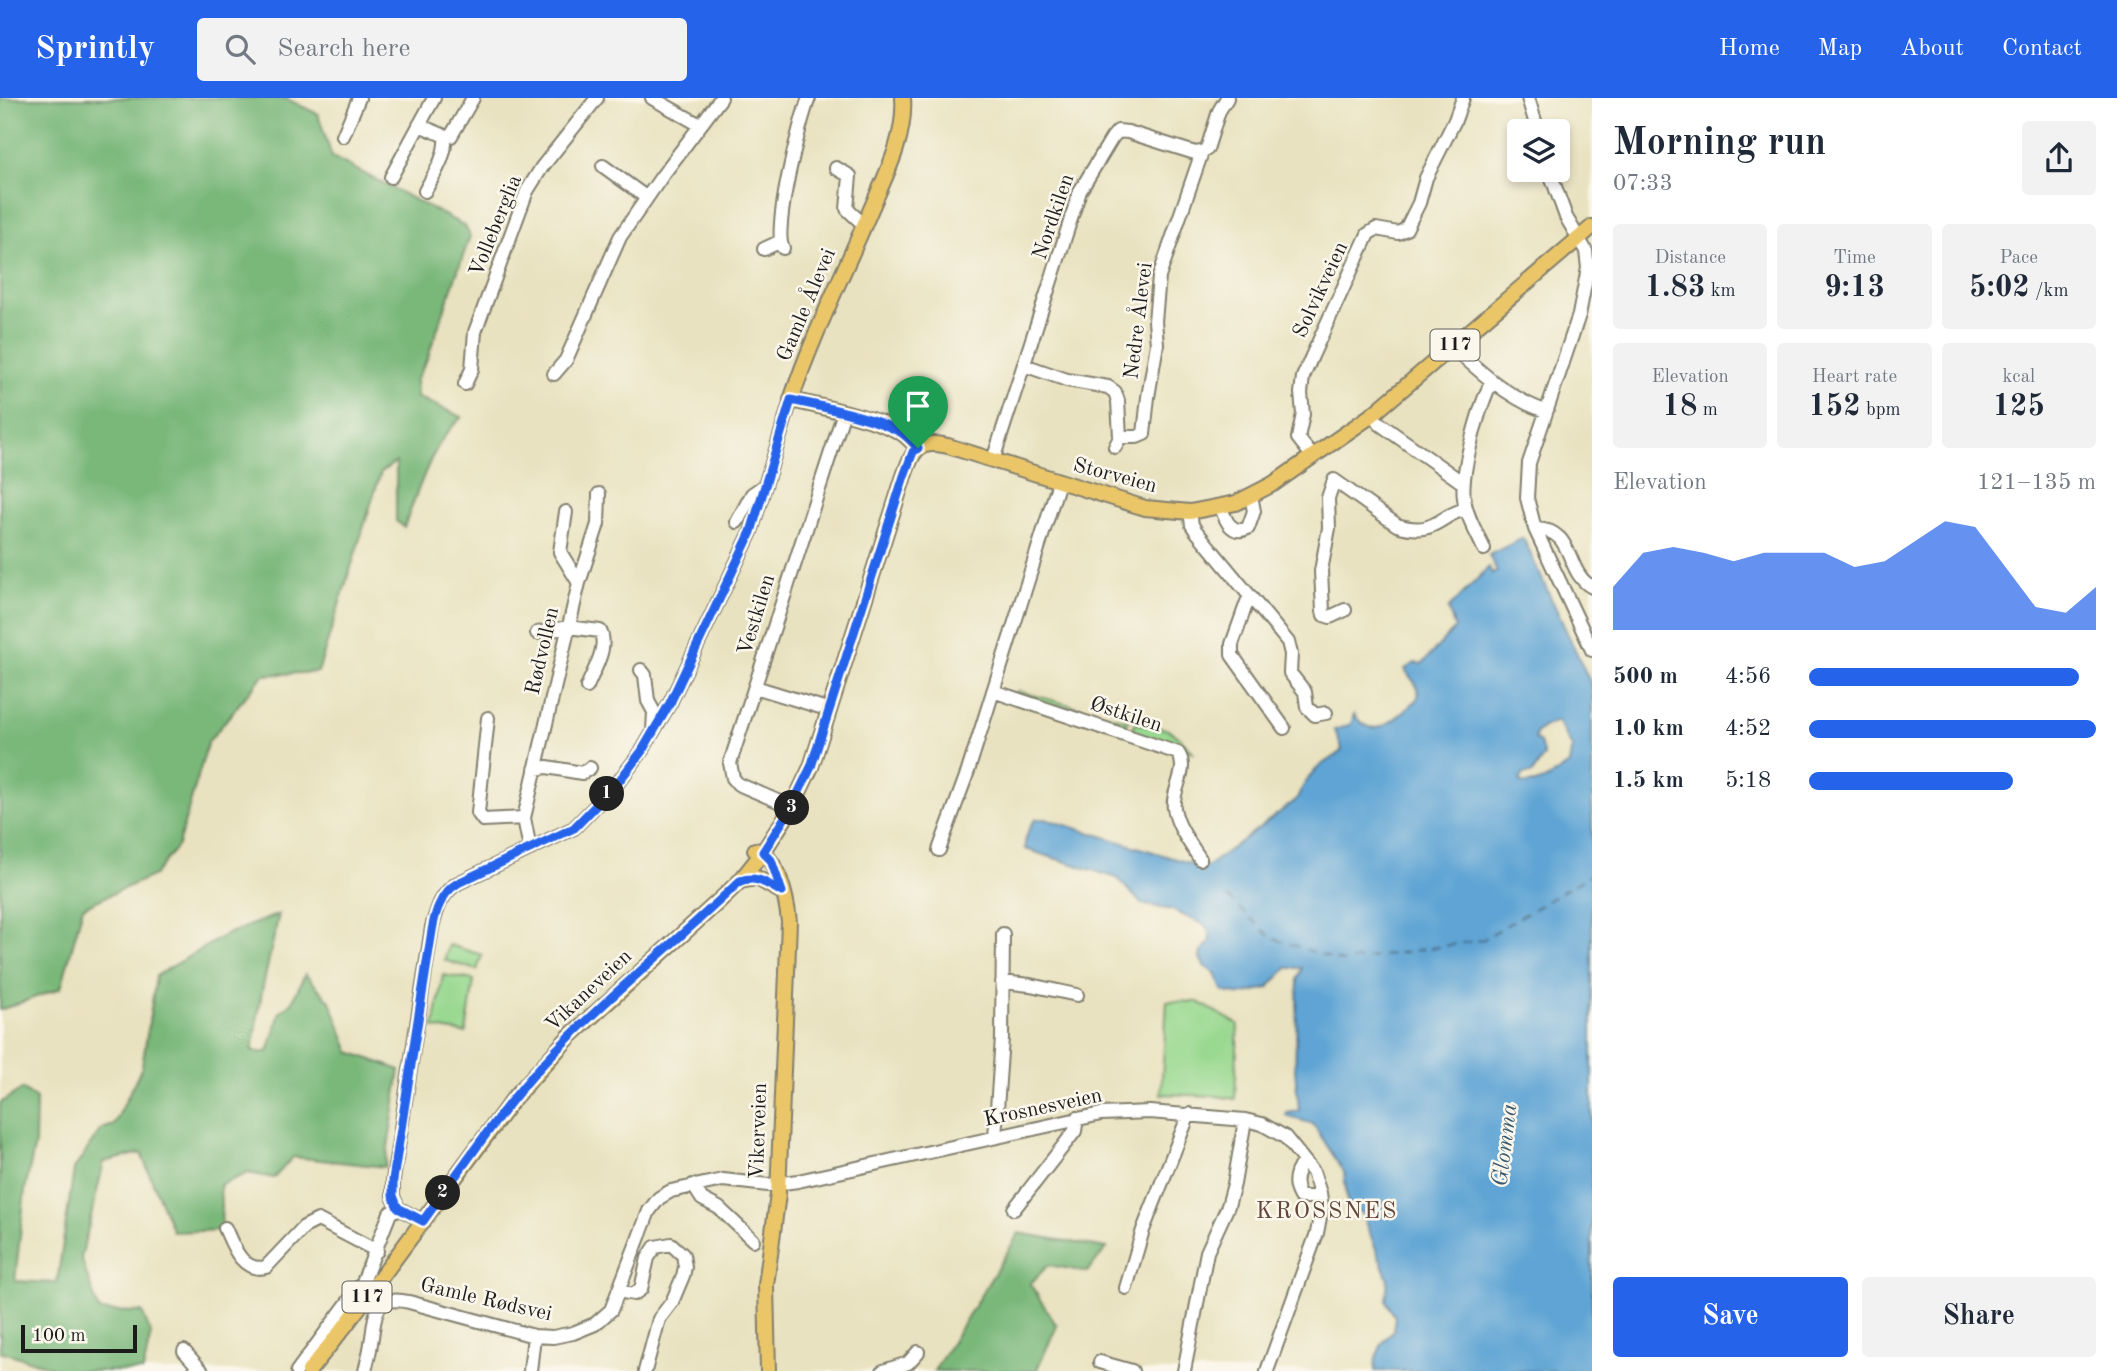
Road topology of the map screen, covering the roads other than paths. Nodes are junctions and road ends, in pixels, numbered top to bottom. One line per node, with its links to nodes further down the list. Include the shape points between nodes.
1 (359, 98): 15 (street)
2 (433, 98): 13 (street)
3 (473, 98): 16 (street, via 458,127)
4 (597, 98): 32 (street, Volleberglia, via 527,191 475,332 472,369)
5 (652, 98): 14 (street)
6 (721, 98): 14 (street)
7 (809, 98): 27 (street, via 785,191 781,245)
8 (903, 98): 24 (main road, Gamle Ålevei, via 901,134)
9 (1227, 98): 17 (street)
10 (1463, 98): 38 (street, Solvikveien, via 1406,229 1398,233 1376,229 1368,234 1303,377 1298,438)
11 (1528, 98): 12 (street)
12 (1534, 119)
13 (419, 125): 16 (street); 20 (street)
14 (701, 125): 23 (street)
15 (343, 136)
16 (445, 136): 22 (street, via 442,159)
17 (1202, 152): 29 (street, Nordkilen, via 1128,132 1118,131 1112,138 1080,191); 29 (street, Nedre Ålevei, via 1159,277 1157,344 1144,433 1117,442 1118,401 1108,387 1067,380)
18 (603, 166): 23 (street)
19 (836, 168): 24 (street, via 851,178 847,209)
20 (391, 177)
21 (1553, 182): 26 (street)
22 (425, 191)
23 (647, 198): 30 (street, via 620,237 566,360)
24 (864, 225): 33 (main road, Gamle Ålevei)
25 (1592, 227): 26 (main road, Storveien / 117)
26 (1579, 238): 28 (main road, Storveien / 117); 34 (street, via 1586,251 1586,285)
27 (764, 249)
28 (1453, 347): 31 (street); 36 (main road, Storveien / 117)
29 (1024, 365): 39 (street, Nordkilen)
30 (554, 374)
31 (1492, 381): 34 (street); 41 (street)
32 (465, 384)
33 (791, 400): 35 (main road); 42 (street)
34 (1545, 411): 50 (street, via 1527,479)
35 (844, 412): 37 (main road, via 902,433); 61 (street, Vestkilen)
36 (1372, 415): 38 (main road, Storveien / 117); 41 (street)
37 (918, 448): 39 (main road, Storveien / 117, via 940,444); 63 (main road, 117, via 904,476)
38 (1313, 457): 44 (main road, Storveien / 117)
39 (993, 460): 40 (main road, Storveien / 117)
40 (1059, 482): 48 (main road, Storveien / 117, via 1146,508); 62 (street)
41 (1463, 483): 46 (street)
42 (765, 485): 49 (street, via 752,494); 67 (street, via 733,572)
43 (599, 494): 52 (street, Rødvollen, via 598,524)
44 (1251, 496): 45 (main road, Storveien / 117); 45 (street, via 1254,510 1243,530 1229,525)
45 (1221, 507): 48 (main road, Storveien / 117)
46 (1466, 509): 51 (street); 55 (street, via 1436,525 1405,527 1334,481 1328,498 1329,528 1321,571 1323,611 1330,617)
47 (566, 512): 52 (street, via 560,552)
48 (1190, 512): 54 (street, via 1196,531)
49 (737, 522)
50 (1535, 529): 53 (street, via 1557,535 1580,578); 58 (street)
51 (1485, 549)
52 (579, 583): 56 (street, Rødvollen)
53 (1592, 587)
54 (1251, 598): 64 (street, via 1288,642 1290,673 1305,692 1307,707 1315,715); 66 (street, via 1232,655)
55 (1345, 611)
56 (568, 627): 57 (street); 60 (street, via 597,629 603,634); 69 (street, Rødvollen)
57 (537, 634)
58 (1592, 650)
59 (641, 670): 67 (street, via 654,712)
60 (587, 687)
61 (755, 687): 63 (street); 70 (street, Vestkilen, via 731,755 731,770 738,784)
62 (993, 691): 73 (street); 75 (street, Østkilen, via 1178,754 1183,764 1174,807 1179,825)
63 (830, 710): 74 (main road, 117)
64 (1326, 713)
65 (488, 718): 71 (street, via 478,813 484,820)
66 (1284, 728)
67 (652, 735): 72 (street, via 616,785 582,821)
68 (590, 768): 69 (street, via 582,773)
69 (535, 769): 71 (street, Rødvollen)
70 (780, 803)
71 (524, 818): 72 (street, Rødvollen)
72 (530, 849): 90 (street, via 450,888 438,909 394,1168)
73 (939, 850)
74 (758, 854): 76 (main road, Vikaneveien / 117); 77 (main road, Vikerveien); 78 (main road, Vikaneveien / 117)
75 (1200, 859)
76 (740, 881): 77 (main road, via 757,878); 78 (main road, Vikaneveien / 117)
77 (782, 892): 87 (main road, Vikerveien, via 789,922)
78 (702, 914): 92 (main road, Vikaneveien / 117, via 542,1066)
79 (1003, 934): 80 (street)
80 (1002, 982): 81 (street); 85 (street)
81 (1076, 995)
82 (1189, 1115): 83 (street, Krosnesveien, via 1126,1112); 84 (street, Krosnesveien); 96 (street, via 1143,1230)
83 (1077, 1118): 85 (street, Krosnesveien); 91 (street, via 1075,1131)
84 (1245, 1120): 86 (street, Krosnesveien, via 1274,1130); 111 (street, via 1228,1206 1207,1252)
85 (995, 1138): 87 (street, Krosnesveien)
86 (1304, 1161): 89 (street, Krosnesveien); 89 (street, via 1296,1177 1297,1192 1307,1198)
87 (778, 1184): 88 (street, Gamle Rødsvei, via 723,1180); 108 (main road, Vikerveien, via 767,1278)
88 (693, 1185): 94 (street, via 702,1199 719,1208); 97 (street, Gamle Rødsvei, via 671,1191 654,1204)
89 (1320, 1193): 112 (street, via 1317,1233)
90 (398, 1208): 92 (street); 95 (street, via 390,1213)
91 (1014, 1209)
92 (423, 1221): 104 (main road, Vikaneveien / 117)
93 (226, 1228): 95 (street, via 240,1258 260,1269 304,1227 318,1220)
94 (753, 1240)
95 (377, 1251): 103 (street, via 363,1282)
96 (1126, 1288)
97 (618, 1291): 98 (street, Gamle Rødsvei, via 611,1310 595,1324 560,1336); 107 (street, via 634,1294 641,1289 655,1247 671,1244 683,1255 685,1267 672,1302 659,1320)
98 (534, 1336): 105 (street, Gamle Rødsvei, via 409,1302 387,1301 374,1316); 106 (street)
99 (184, 1351): 102 (street)
100 (918, 1352): 109 (street, via 908,1363)
101 (1100, 1362): 110 (street)
102 (202, 1371)
103 (297, 1371)
104 (309, 1371)
105 (365, 1371)
106 (530, 1371)
107 (645, 1371)
108 (768, 1371)
109 (883, 1371)
110 (1132, 1371)
111 (1184, 1371)
112 (1268, 1371)

